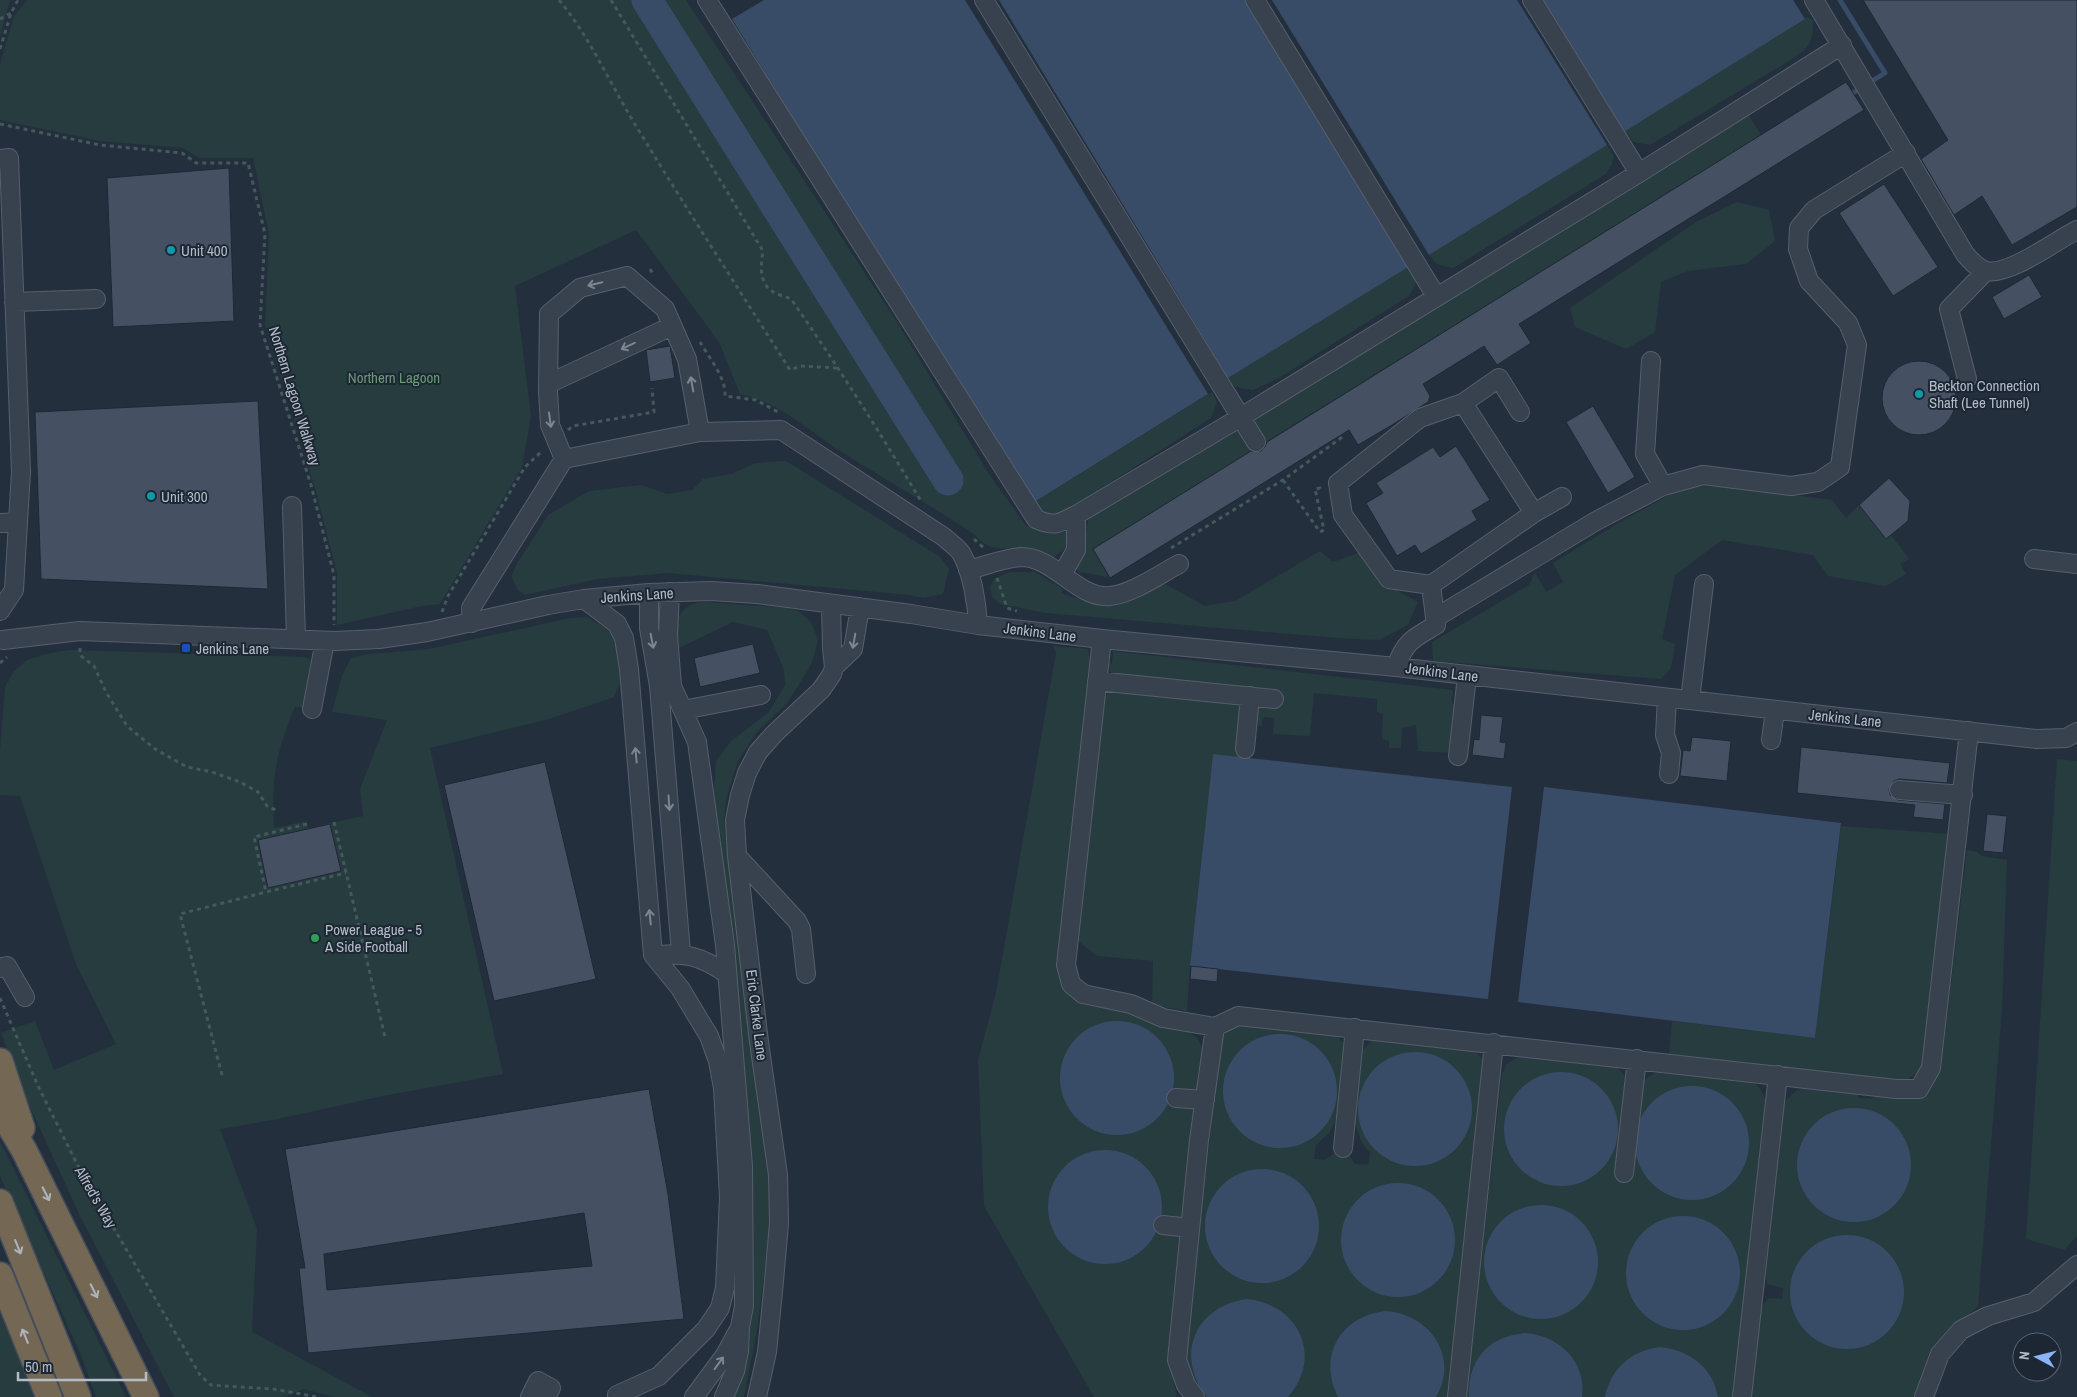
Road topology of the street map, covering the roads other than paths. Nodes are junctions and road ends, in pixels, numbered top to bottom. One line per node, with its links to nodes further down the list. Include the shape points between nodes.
1 (707, 0): 29 (street, via 1036,519 1049,525 1060,524)
2 (984, 0): 21 (street)
3 (1254, 0): 12 (street)
4 (1532, 0): 9 (street)
5 (1814, 0): 6 (street)
6 (1842, 45): 7 (street); 9 (street)
7 (1906, 154): 11 (street, via 1965,254 1975,266); 25 (street, via 1814,210 1799,228 1798,249 1809,281 1848,324 1857,344 1840,467 1818,482 1791,486 1703,476)
8 (0, 159): 14 (street, via 9,158)
9 (1639, 172): 12 (street)
10 (2077, 230): 11 (street, via 2010,268)
11 (1986, 271): 17 (street, via 1949,309)
12 (1436, 296): 21 (street)
13 (96, 299): 14 (street)
14 (14, 302): 30 (street, via 21,472)
15 (672, 326): 18 (street, one-way to 18); 18 (street, one-way to 18, via 665,309 627,276 580,288 549,314); 22 (street, one-way to 15, via 688,359)
16 (1651, 360): 25 (street, via 1645,454)
17 (1967, 379)
18 (548, 384): 24 (street, one-way to 24, via 550,425)
19 (1464, 403): 20 (street, via 1499,378); 28 (street); 38 (street, via 1420,418 1338,483 1343,515 1389,579)
20 (1520, 412)
21 (1242, 417): 23 (street); 29 (street)
22 (700, 432): 24 (street); 35 (street, via 781,430 944,537 961,554)
23 (1256, 442)
24 (564, 459): 46 (street, via 471,608)
25 (1663, 486): 45 (street, via 1596,521)
26 (1562, 496): 28 (street)
27 (292, 506): 48 (street)
28 (1534, 513): 38 (street)
29 (1076, 516): 36 (street, via 1076,550)
30 (18, 522): 31 (street); 44 (street, via 14,590)
31 (0, 523)
32 (2034, 559): 34 (street)
33 (1180, 564): 36 (street, via 1126,592 1109,596 1084,589)
34 (2077, 564)
35 (968, 570): 36 (street, via 1021,557); 47 (street, via 977,605)
36 (1063, 573)
37 (1704, 584): 60 (street)
38 (1431, 585): 45 (street)
39 (670, 592): 40 (street, Jenkins Lane); 42 (street, Jenkins Lane, via 756,594); 62 (street, via 668,634 672,686)
40 (649, 593): 41 (street, Jenkins Lane); 73 (street, one-way to 73, via 649,628 659,686)
41 (584, 599): 46 (street, Jenkins Lane); 74 (street, one-way to 41, via 624,638 617,624)
42 (831, 604): 43 (street, Jenkins Lane); 52 (street)
43 (860, 607): 47 (street, Jenkins Lane); 52 (street, Eric Clarke Lane, one-way to 52, via 852,649)
44 (0, 613): 51 (street, Jenkins Lane, via 5,628)
45 (1435, 618): 53 (street, via 1436,625 1408,642)
46 (472, 623): 50 (street, Jenkins Lane, via 380,639)
47 (978, 625): 49 (street, Jenkins Lane)
48 (296, 639): 50 (street, Jenkins Lane); 51 (street, Jenkins Lane, via 80,631)
49 (1102, 639): 53 (street, Jenkins Lane); 55 (street)
50 (325, 641): 61 (street)
51 (1, 642)
52 (834, 667): 72 (street, Eric Clarke Lane, via 821,690 758,752 747,773 735,820)
53 (1396, 667): 54 (street, Jenkins Lane)
54 (1467, 676): 58 (street, Jenkins Lane); 68 (street)
55 (1097, 681): 57 (street); 79 (street, via 1066,965 1071,984 1083,994 1131,1004 1163,1018)
56 (761, 695): 62 (street)
57 (1250, 696): 59 (street); 67 (street)
58 (1666, 698): 60 (street, Jenkins Lane); 69 (street, via 1665,735 1671,753)
59 (1274, 699)
60 (1690, 700): 63 (street, Jenkins Lane)
61 (312, 709)
62 (683, 710): 76 (street, via 697,742 726,945)
63 (1775, 710): 64 (street, Jenkins Lane); 66 (street)
64 (1969, 731): 65 (street, Jenkins Lane, via 2036,738 2066,738); 71 (street)
65 (2077, 732)
66 (1771, 740)
67 (1245, 749)
68 (1458, 756)
69 (1669, 774)
70 (1899, 790): 71 (street)
71 (1963, 795): 84 (street, via 1931,1068 1920,1089)
72 (737, 856): 77 (street, via 797,921 801,929); 106 (street, Eric Clarke Lane, via 778,1175 779,1223 774,1281 767,1352)
73 (681, 953): 74 (street); 76 (street)
74 (653, 955): 97 (street, via 680,988 710,1036 718,1061 723,1088 730,1197 725,1288 720,1308 700,1336 659,1376)
75 (0, 968): 78 (street, via 7,966)
76 (727, 974): 96 (street, via 743,1166 744,1306)
77 (806, 974)
78 (25, 997)
79 (1215, 1027): 80 (street, via 1238,1016); 86 (street)
80 (1355, 1028): 81 (street); 88 (street)
81 (1494, 1043): 82 (street); 108 (street)
82 (1636, 1059): 84 (street); 90 (street)
83 (0, 1061): 89 (highway, via 22,1126)
84 (1778, 1075): 109 (street)
85 (1176, 1098): 86 (street)
86 (1205, 1100): 93 (street)
87 (0, 1110): 89 (highway)
88 (1343, 1148)
89 (24, 1150): 100 (highway, one-way to 100)
90 (1624, 1173)
91 (0, 1202): 99 (highway, one-way to 99)
92 (1163, 1225): 93 (street)
93 (1190, 1228): 107 (street, via 1177,1360 1186,1385)
94 (2077, 1265): 110 (street, via 2034,1302 1988,1316 1961,1330 1940,1354)
95 (0, 1275): 98 (highway, one-way to 95)
96 (740, 1327): 103 (street, one-way to 96, via 725,1355); 105 (street, via 740,1351)
97 (617, 1395)
98 (49, 1397)
99 (78, 1397)
100 (146, 1397)
101 (530, 1397): 102 (street, via 538,1381 551,1388)
102 (546, 1397)
103 (694, 1397): 104 (street)
104 (715, 1397)
105 (724, 1397)
106 (758, 1397)
107 (1195, 1397)
108 (1457, 1397)
109 (1742, 1397)
110 (1924, 1397)

